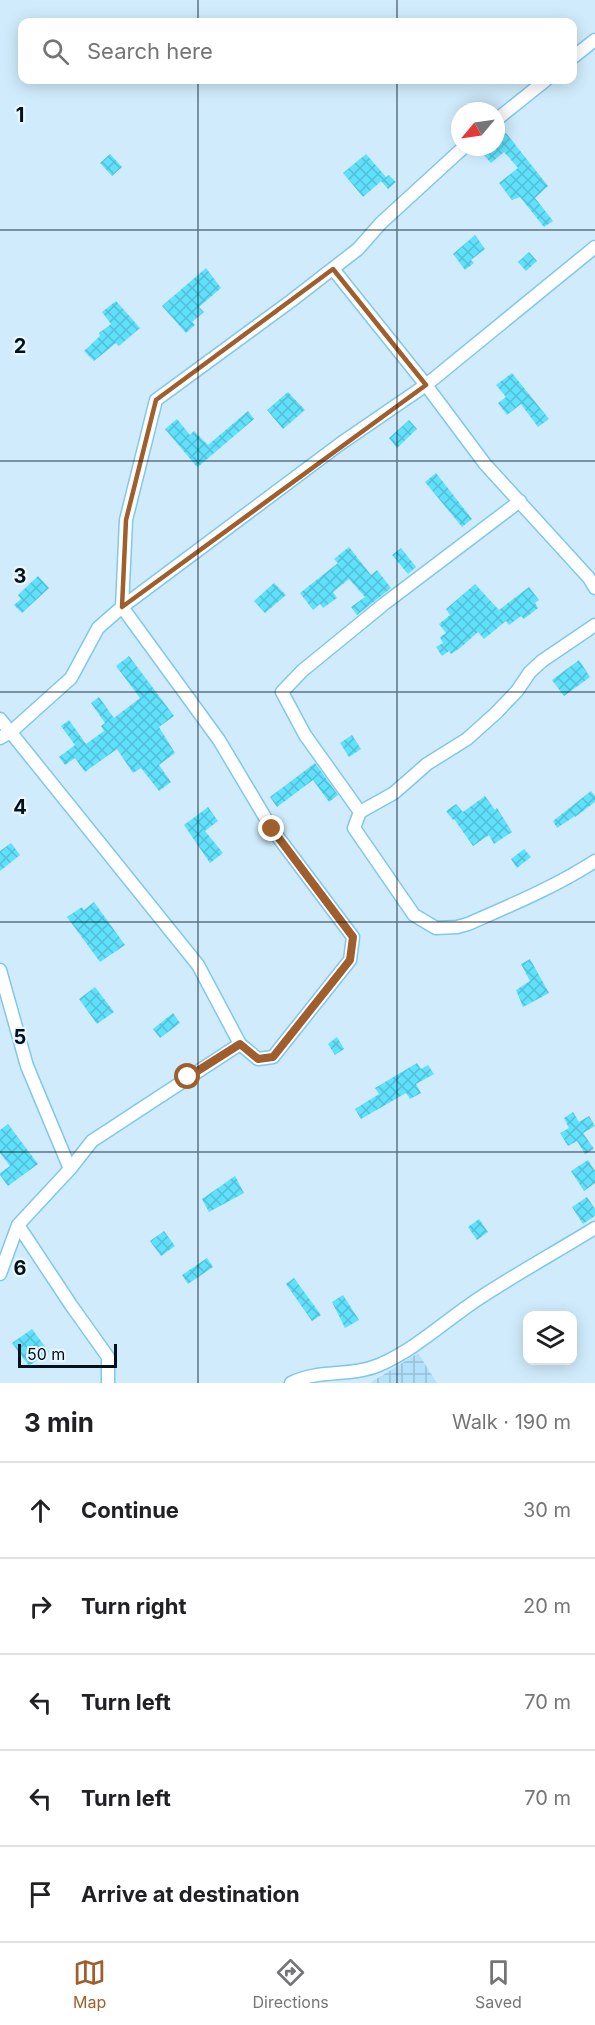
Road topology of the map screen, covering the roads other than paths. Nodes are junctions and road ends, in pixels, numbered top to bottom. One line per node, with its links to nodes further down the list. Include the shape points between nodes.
1 (595, 40): 2 (street)
2 (577, 55)
3 (541, 84): 4 (street)
4 (505, 113)
5 (454, 156): 7 (street, via 358,249)
6 (595, 248): 8 (street)
7 (333, 268): 8 (street); 11 (street, via 156,400 126,520)
8 (426, 385): 9 (street, via 486,464); 11 (street)
9 (520, 501): 10 (street); 16 (street, via 384,604 282,692 305,735)
10 (595, 588)
11 (122, 606): 14 (street, via 98,628 71,678); 19 (street, via 219,740 272,829 353,937 350,960 273,1057 258,1059)
12 (595, 626): 16 (street, via 542,661 496,714 467,739 427,764 394,793)
13 (0, 719): 14 (street)
14 (12, 731): 15 (street); 19 (street, via 198,966)
15 (0, 738)
16 (360, 812): 17 (street, via 354,828 414,915 436,928 468,924)
17 (595, 861)
18 (0, 970): 20 (street, via 27,1066)
19 (240, 1044): 20 (street, via 92,1141)
20 (70, 1169): 21 (street)
21 (18, 1225): 23 (street); 25 (street, via 108,1357)
22 (595, 1228): 24 (street, via 477,1300 394,1358 358,1371)
23 (0, 1274)
24 (305, 1380): 26 (street)
25 (108, 1383)
26 (291, 1383)

